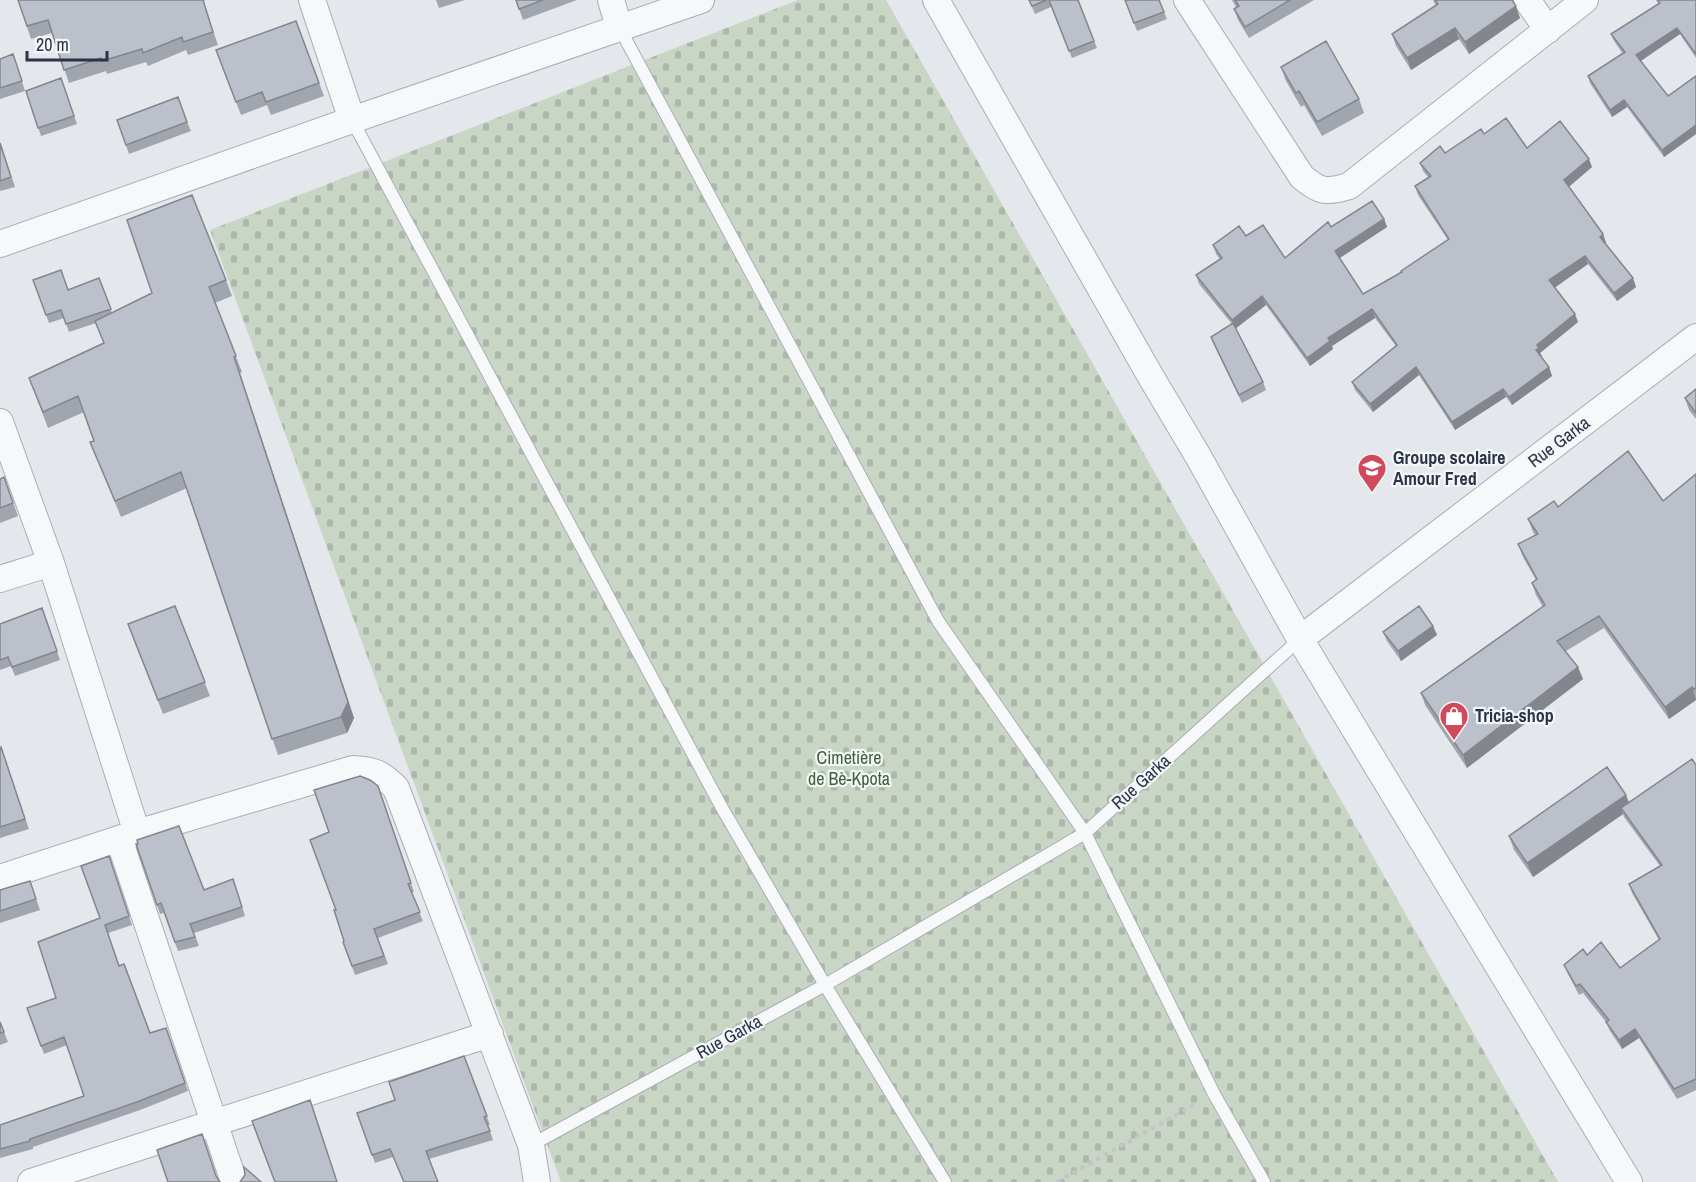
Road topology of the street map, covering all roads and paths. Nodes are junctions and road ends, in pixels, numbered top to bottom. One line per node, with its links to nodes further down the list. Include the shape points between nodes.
1 (312, 0): 10 (street)
2 (611, 0): 8 (street)
3 (701, 0): 8 (street)
4 (936, 0): 16 (street)
5 (1187, 0): 9 (street, via 1302,177 1316,189 1331,192 1349,186)
6 (1527, 0): 9 (street)
7 (1585, 0): 9 (street)
8 (619, 27): 10 (street); 17 (lane, via 938,621)
9 (1548, 30)
10 (352, 120): 11 (street); 20 (lane, via 722,807)
11 (0, 244)
12 (1696, 337): 16 (street, Rue Garka)
13 (0, 422): 14 (street)
14 (51, 563): 15 (street); 18 (street)
15 (0, 579)
16 (1300, 639): 17 (lane, Rue Garka); 31 (street)
17 (1085, 833): 20 (lane, Rue Garka); 22 (lane)
18 (128, 836): 19 (street); 21 (street, via 353,769 370,770 385,777 396,788); 23 (street)
19 (0, 878)
20 (825, 985): 24 (lane, Rue Garka); 28 (lane)
21 (490, 1034): 23 (street); 24 (street)
22 (1214, 1094): 29 (path); 30 (lane)
23 (214, 1123): 25 (street); 26 (street)
24 (531, 1145): 27 (street)
25 (32, 1182)
26 (234, 1182)
27 (537, 1182)
28 (945, 1182)
29 (1057, 1182)
30 (1264, 1182)
31 (1629, 1182)

